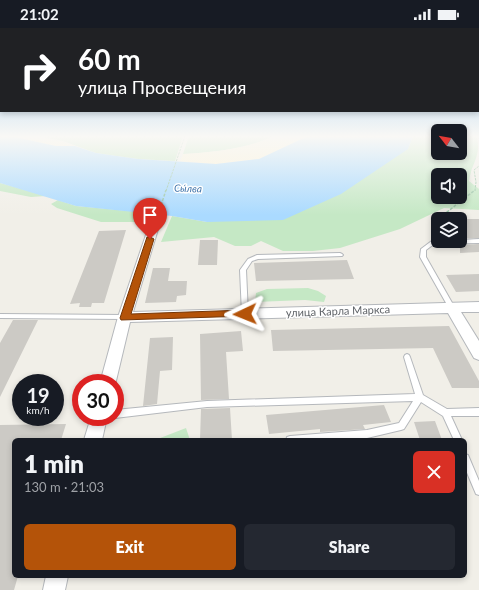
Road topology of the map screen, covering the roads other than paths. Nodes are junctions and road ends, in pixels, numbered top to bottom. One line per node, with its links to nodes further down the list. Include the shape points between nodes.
1 (155, 224): 8 (street)
2 (479, 241): 5 (lane, via 433,242 424,249 424,256)
3 (340, 255): 6 (lane, via 257,257 250,260 243,270)
4 (479, 307): 5 (street, улица Карла Маркса)
5 (452, 308): 6 (street, улица Карла Маркса); 9 (street)
6 (245, 314): 8 (street, улица Карла Маркса)
7 (0, 316): 8 (lane)
8 (125, 318): 11 (street)
9 (479, 354)
10 (407, 357): 12 (lane)
11 (110, 374)
12 (420, 397): 14 (lane, via 207,404); 15 (lane); 18 (lane, via 401,426 367,434)
13 (479, 412): 15 (lane)
14 (124, 413)
15 (446, 413): 19 (lane)
16 (97, 426): 17 (street)
17 (94, 438)
18 (316, 438)
19 (457, 438)
20 (467, 463): 21 (lane)
21 (479, 491)
22 (57, 578): 23 (street)
23 (54, 590)

